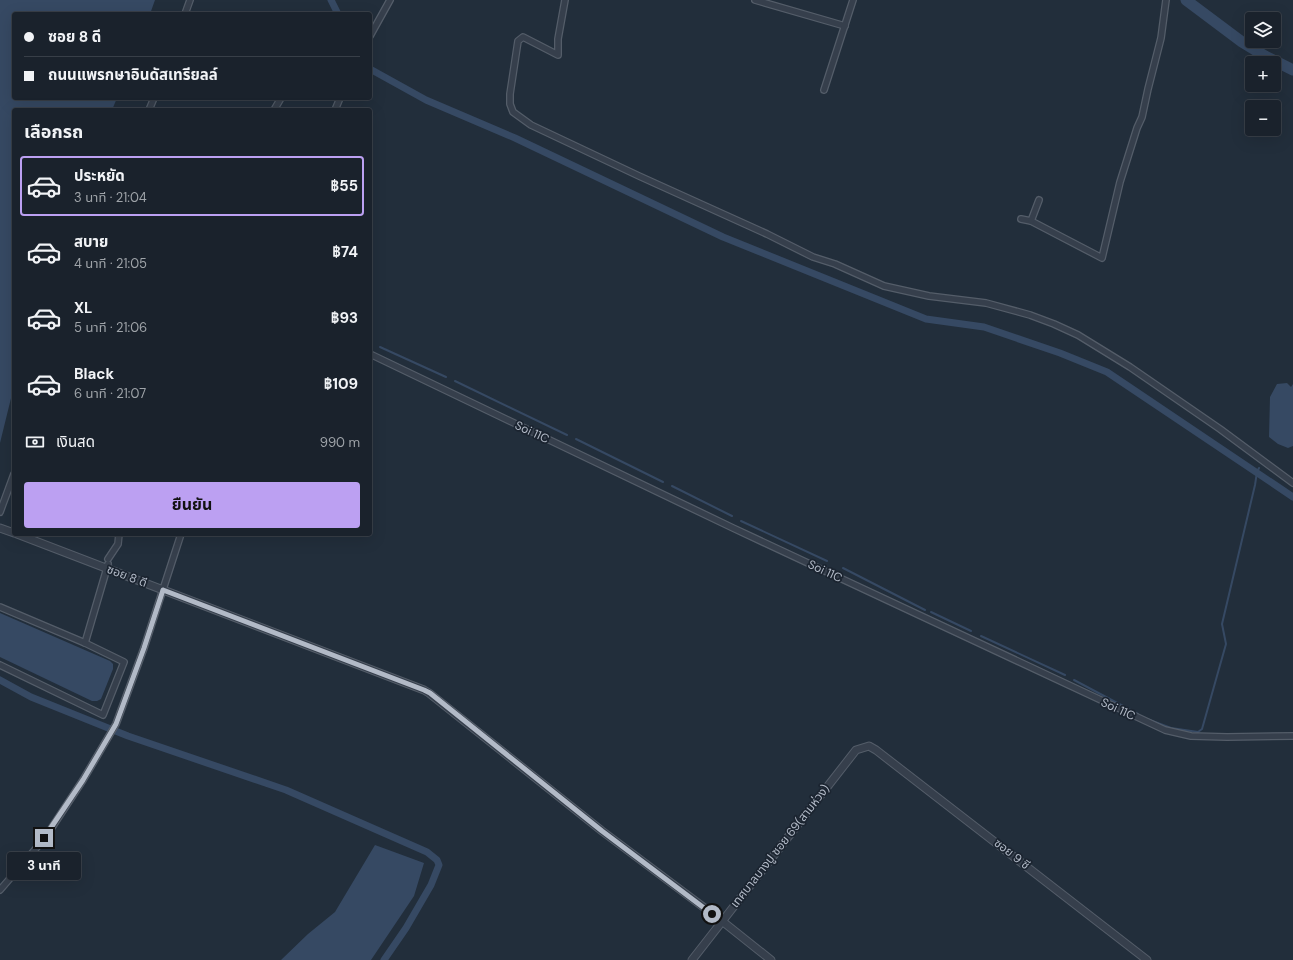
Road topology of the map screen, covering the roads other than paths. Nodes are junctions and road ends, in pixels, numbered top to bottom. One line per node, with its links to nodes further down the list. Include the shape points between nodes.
1 (190, 0): 7 (street)
2 (390, 0): 9 (street)
3 (565, 0): 16 (street, via 558,39 558,56 523,37 518,41 510,104 513,112 531,125 813,257 884,286 929,296 986,303 1030,315 1083,337 1220,429)
4 (755, 0): 8 (street)
5 (853, 0): 8 (street)
6 (1166, 0): 13 (street, via 1161,38 1142,117 1120,182 1102,258)
7 (186, 12)
8 (845, 26): 10 (street)
9 (372, 32)
10 (824, 90)
11 (1039, 200): 13 (street)
12 (1021, 219): 13 (street)
13 (1031, 221)
14 (372, 355): 28 (street, Soi 11C, via 733,528 1165,730 1191,736)
15 (12, 479): 17 (street)
16 (1293, 483)
17 (0, 512)
18 (0, 528): 19 (street, ซอย 8 ดี)
19 (12, 533)
20 (21, 536): 23 (street, ซอย 8 ดี)
21 (119, 536): 23 (street, via 118,544)
22 (180, 536): 24 (street)
23 (108, 564): 24 (street, ซอย 8 ดี); 26 (street)
24 (163, 590): 30 (street, via 116,724 83,780 44,838); 31 (street, ซอย 8 ดี, via 430,693 602,831)
25 (0, 607): 26 (street)
26 (84, 643): 27 (street, via 124,662 103,715)
27 (0, 666)
28 (1293, 736)
29 (876, 750): 31 (street, เทศบาลบางปู ซอย 69(สามห่วง), via 869,746 856,750); 34 (street, ซอย 9 ซี)
30 (0, 890)
31 (722, 921): 32 (street, เทศบาลบางปู ซอย 69(สามห่วง)); 33 (street, ซอย 8 ดี)
32 (692, 960)
33 (770, 960)
34 (1147, 960)

